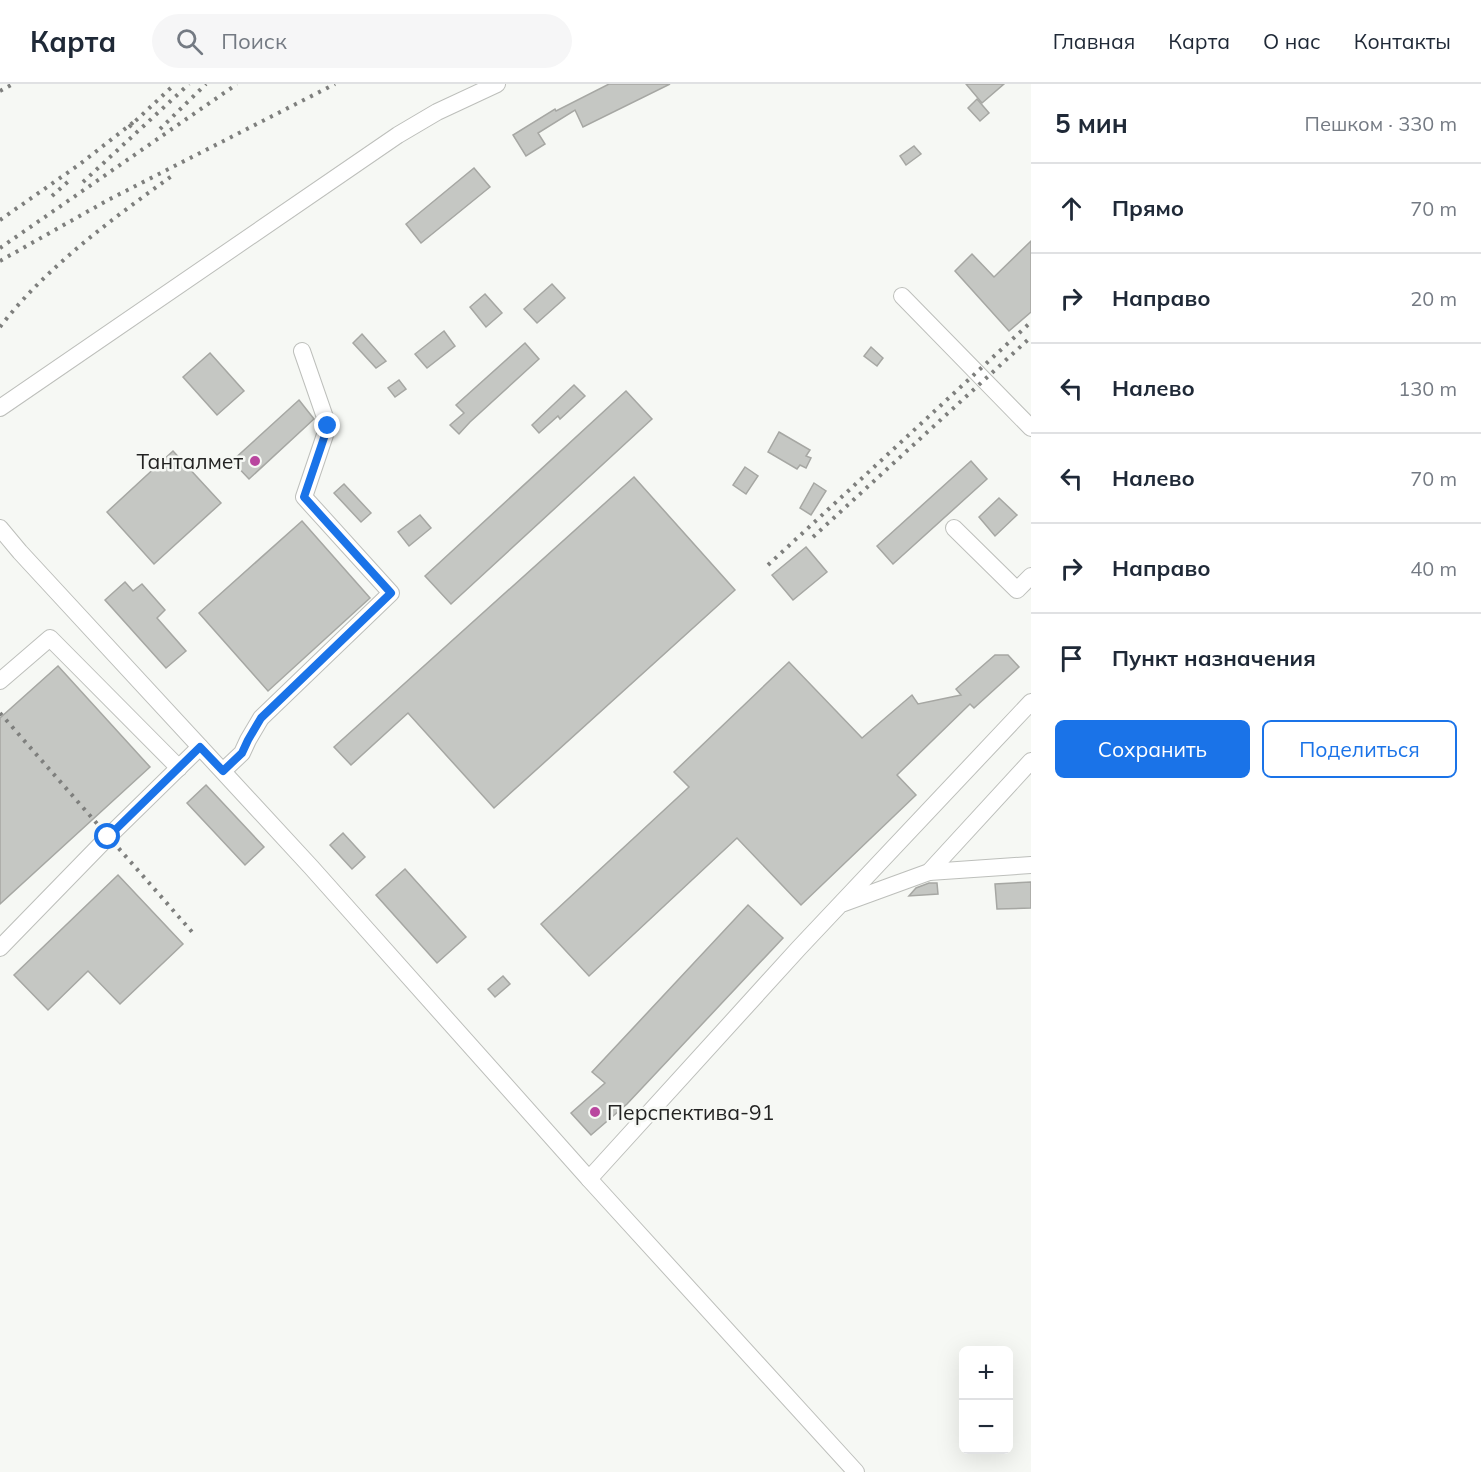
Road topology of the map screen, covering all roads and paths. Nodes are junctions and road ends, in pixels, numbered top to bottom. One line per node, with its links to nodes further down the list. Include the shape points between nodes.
1 (497, 84): 4 (street, via 398,135)
2 (902, 296): 5 (street)
3 (302, 351): 14 (street, via 328,426 304,497 391,593 261,718 242,753)
4 (0, 408)
5 (1031, 428)
6 (0, 528): 11 (street)
7 (954, 528): 8 (street, via 1017,590)
8 (1031, 576)
9 (0, 681): 13 (street, via 50,638)
10 (1031, 702): 17 (street)
11 (200, 747): 13 (street); 14 (street)
12 (1031, 761): 16 (street)
13 (179, 768): 18 (street)
14 (223, 771): 19 (street)
15 (1031, 865): 16 (street)
16 (929, 872): 17 (street)
17 (840, 904): 19 (street)
18 (0, 948)
19 (589, 1179): 20 (street)
20 (856, 1472)

